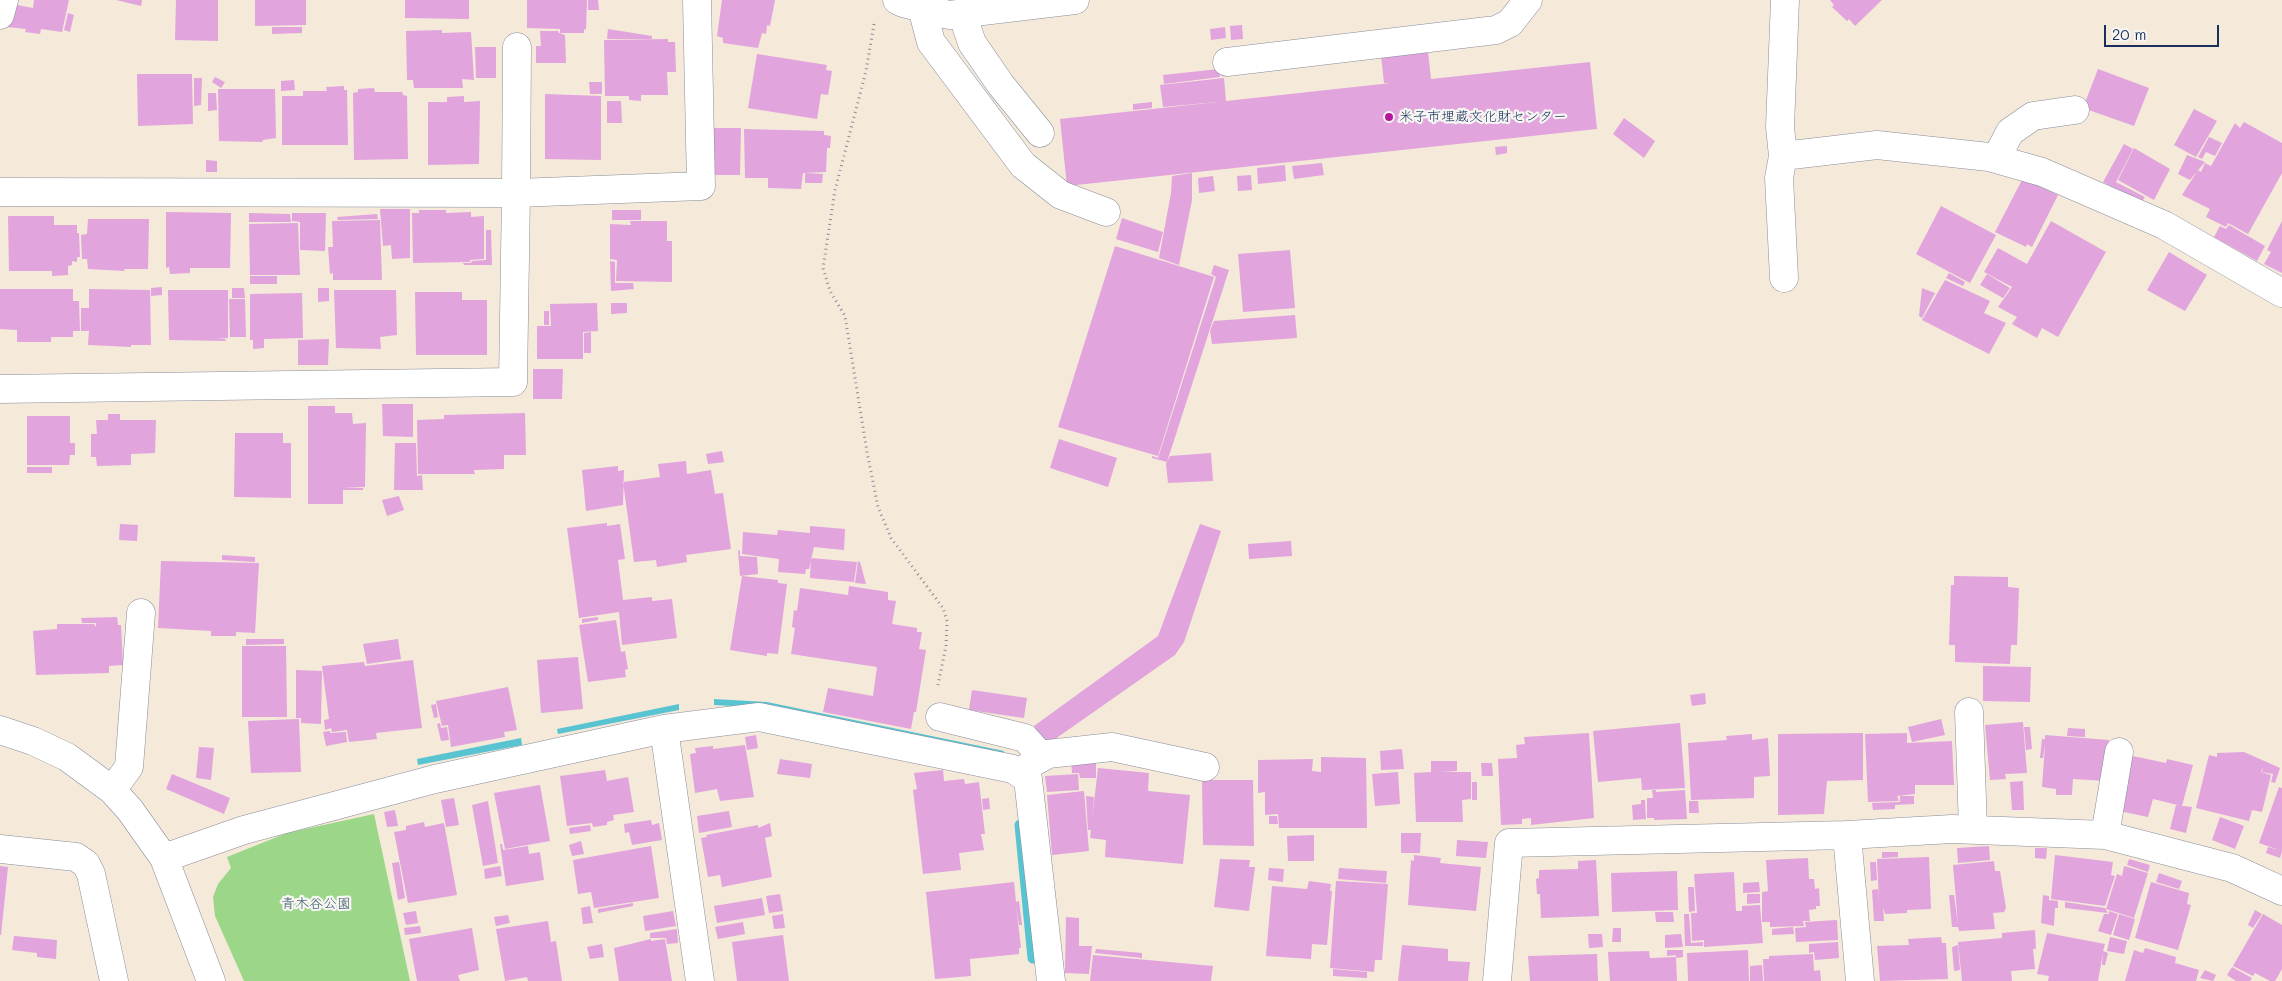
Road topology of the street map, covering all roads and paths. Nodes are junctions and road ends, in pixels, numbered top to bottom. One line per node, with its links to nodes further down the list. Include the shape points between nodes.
1 (4, 0): 8 (street)
2 (697, 0): 17 (street, via 701,186)
3 (1075, 0): 7 (street)
4 (1528, 0): 11 (street, via 1510,23 1496,30)
5 (1785, 0): 14 (street, via 1780,127)
6 (910, 4): 7 (street, via 949,14); 18 (street, via 931,42 1023,165 1061,195)
7 (962, 13): 13 (street, via 972,43)
8 (0, 15)
9 (875, 17): 24 (path, via 866,71 835,190 823,268 830,290 845,316 878,507 891,538 943,608 947,621 936,700)
10 (518, 46): 17 (street)
11 (1227, 62)
12 (2074, 110): 15 (street, via 2033,116 2010,132)
13 (1040, 133)
14 (1783, 156): 15 (street, via 1877,146); 19 (street, via 1779,178)
15 (1996, 159): 20 (street, via 2042,172 2164,226)
16 (0, 192): 17 (street)
17 (516, 192): 21 (street, via 513,382)
18 (1106, 212)
19 (1784, 278)
20 (2282, 293)
21 (0, 389)
22 (142, 613): 31 (street, via 129,766)
23 (1969, 712): 32 (street)
24 (940, 717): 28 (street, via 1025,738)
25 (664, 729): 30 (street, via 759,717 1013,769); 36 (street, via 435,779 244,830); 40 (street)
26 (0, 730): 31 (street, via 67,757)
27 (2119, 752): 34 (street)
28 (1042, 757): 29 (street, via 1112,748); 30 (street)
29 (1205, 767)
30 (1022, 774): 41 (street, via 1028,779)
31 (112, 790): 36 (street)
32 (1973, 829): 33 (street); 34 (street)
33 (1848, 835): 42 (street, via 1509,843); 43 (street)
34 (2105, 835): 37 (street, via 2232,868)
35 (0, 849): 38 (street, via 76,857 86,864 91,874)
36 (164, 858): 39 (street)
37 (2282, 891)
38 (114, 981)
39 (211, 981)
40 (700, 981)
41 (1051, 981)
42 (1497, 981)
43 (1860, 981)

